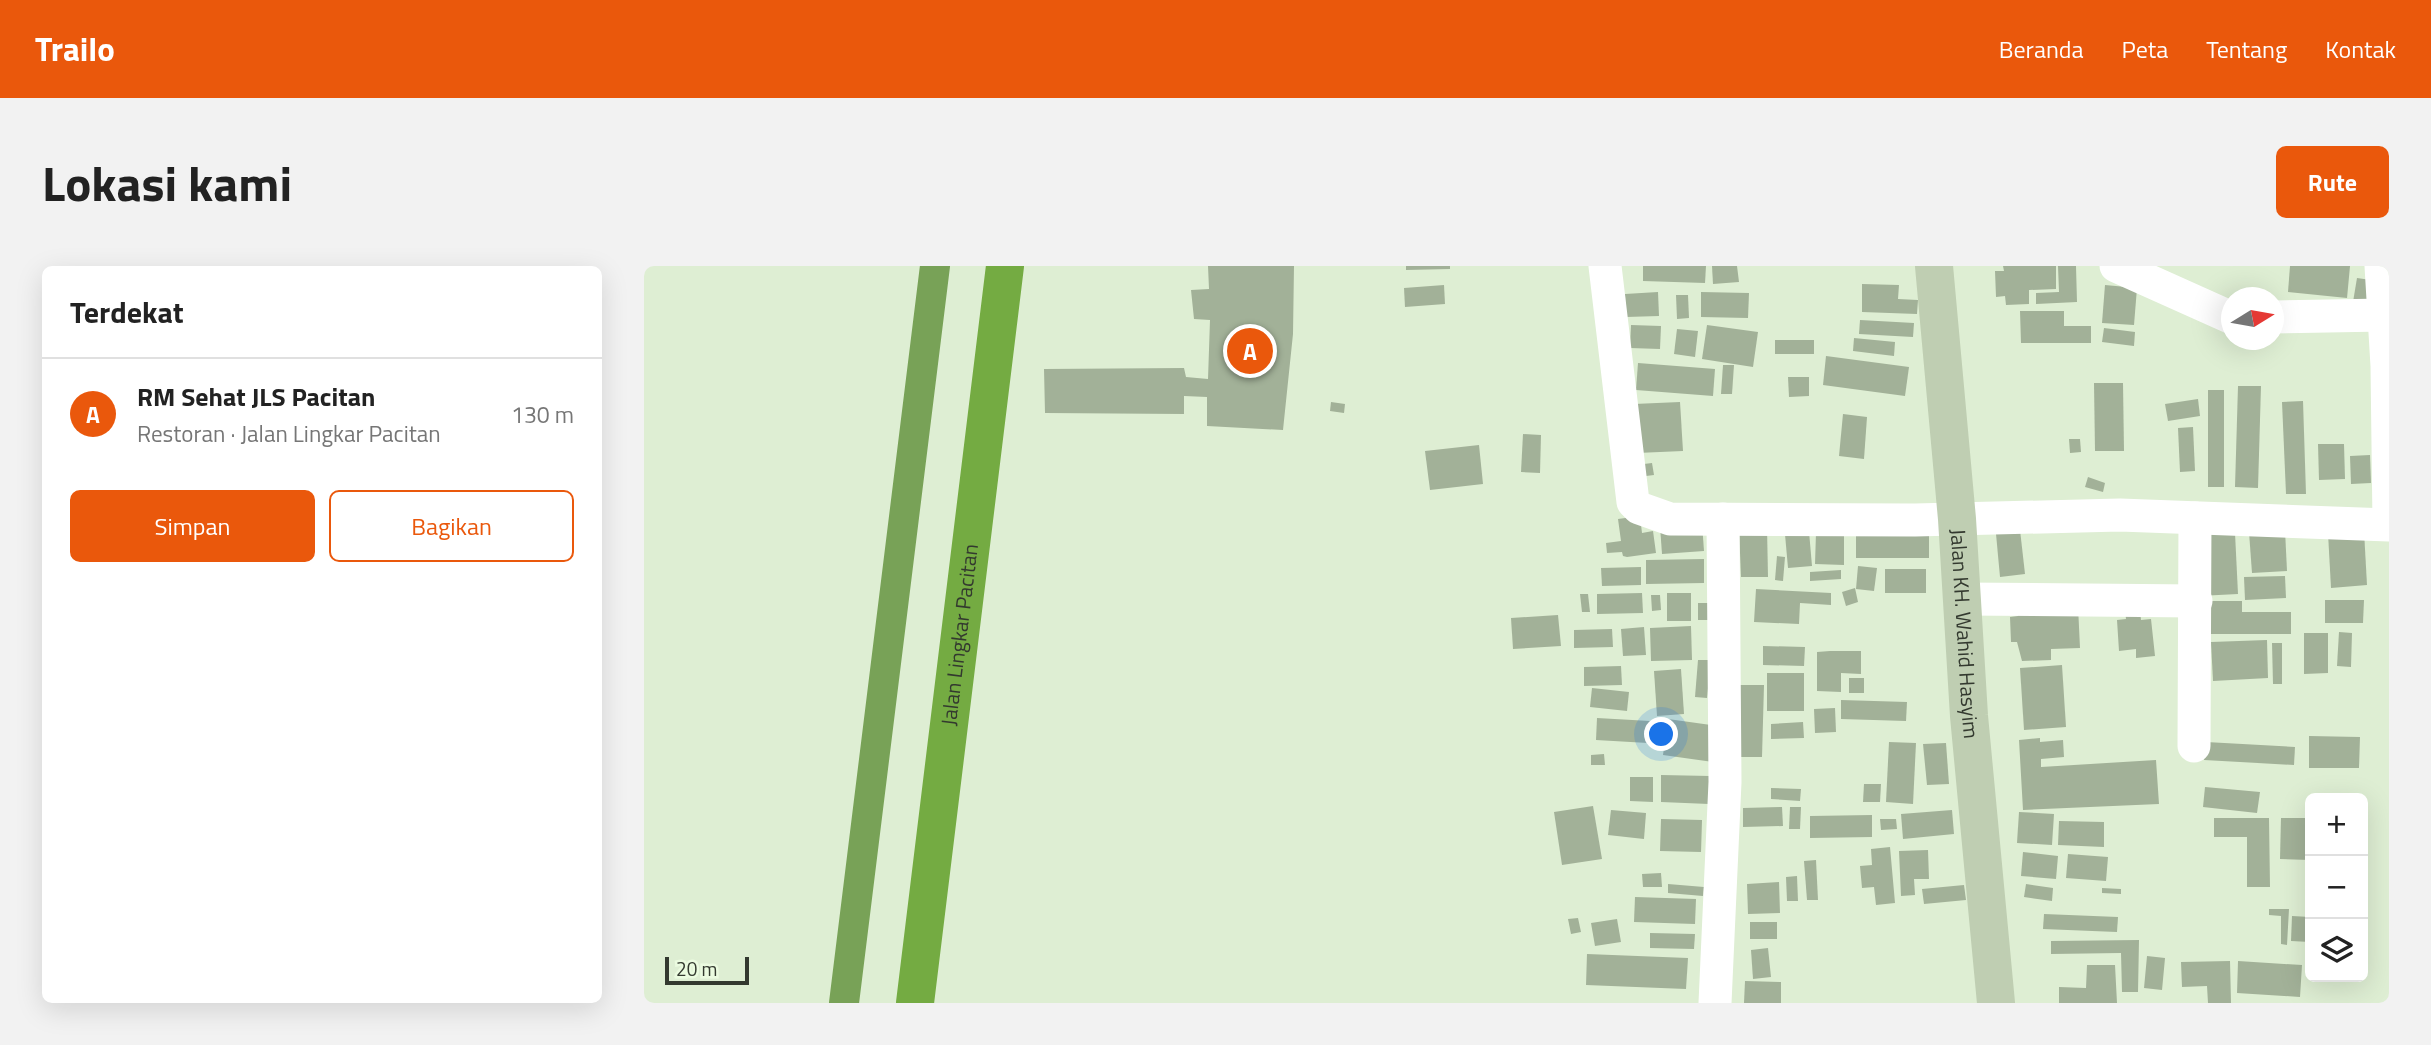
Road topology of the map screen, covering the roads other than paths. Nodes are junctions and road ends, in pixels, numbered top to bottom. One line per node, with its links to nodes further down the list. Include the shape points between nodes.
1 (1005, 266): 16 (highway, Jalan Lingkar Pacitan)
2 (1605, 266): 10 (street, via 1633,502 1670,519)
3 (1934, 266): 11 (street, Jalan KH. Wahid Hasyim)
4 (2116, 266): 6 (street)
5 (2381, 266): 7 (street)
6 (2221, 313)
7 (2384, 315): 8 (street); 12 (street)
8 (2284, 317)
9 (2195, 518): 11 (street); 12 (street); 14 (street)
10 (1723, 519): 11 (street); 17 (street, via 1725,782)
11 (1957, 519): 13 (street, Jalan KH. Wahid Hasyim)
12 (2389, 525)
13 (1962, 599): 14 (street); 18 (street, Jalan KH. Wahid Hasyim)
14 (2196, 601): 15 (street)
15 (2194, 746)
16 (915, 1003)
17 (1715, 1003)
18 (1996, 1003)

